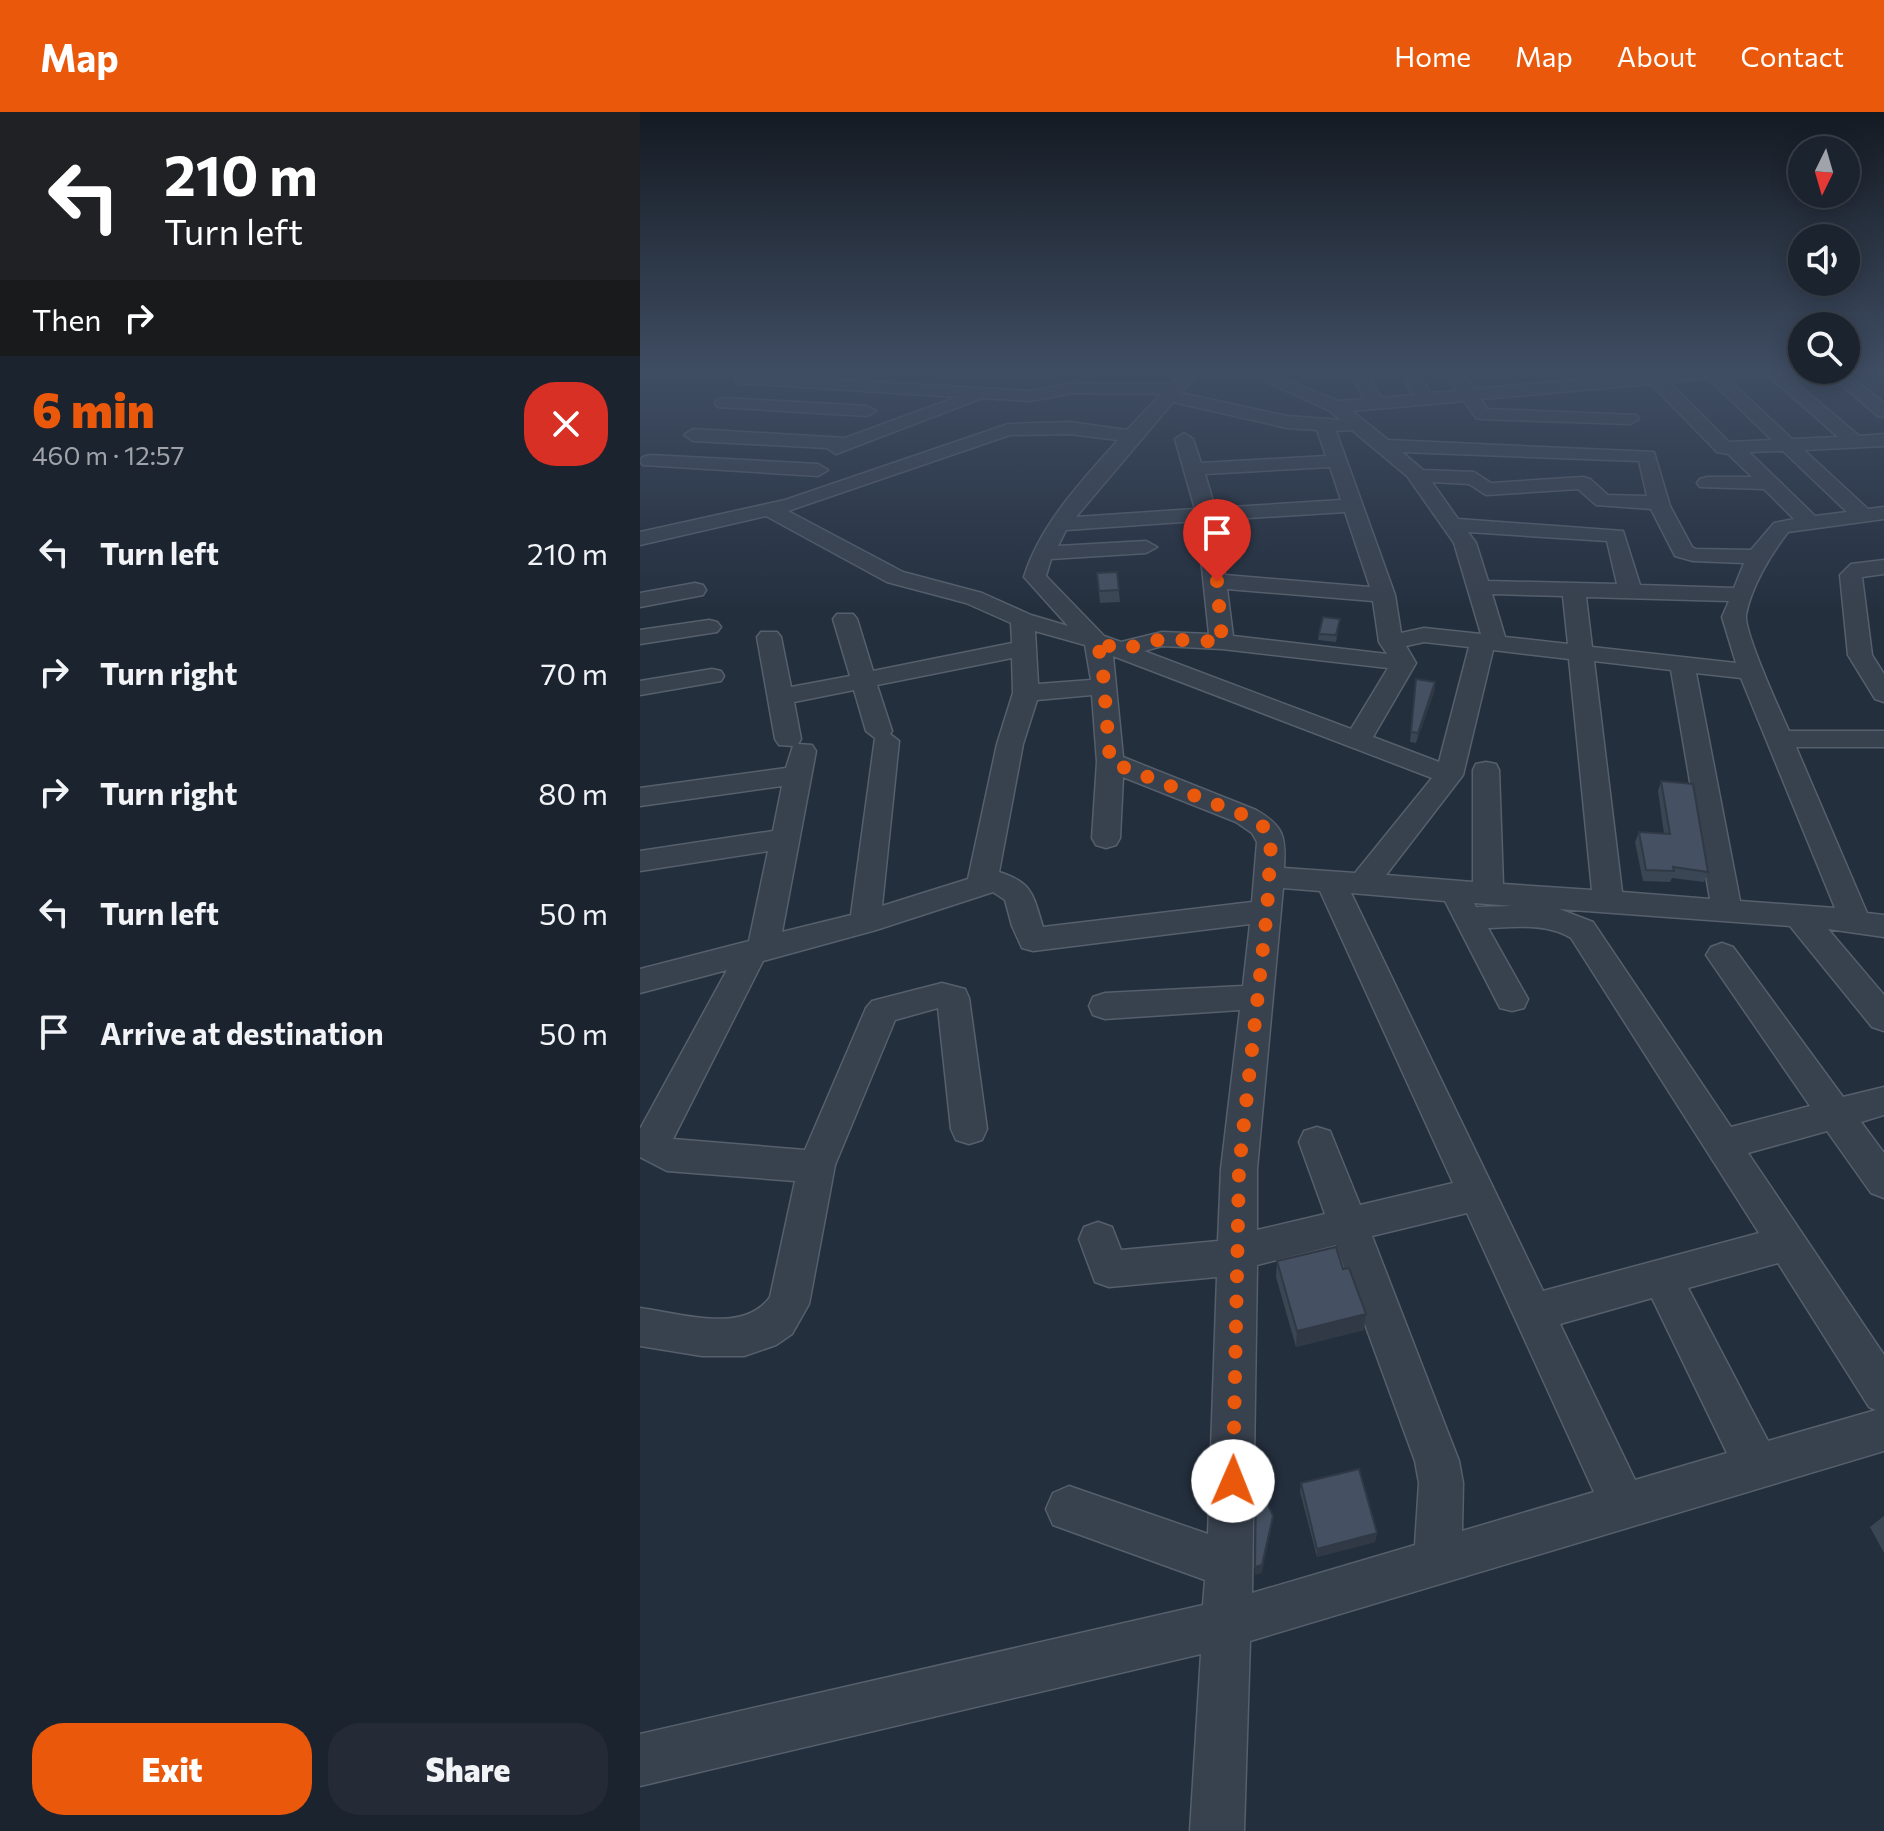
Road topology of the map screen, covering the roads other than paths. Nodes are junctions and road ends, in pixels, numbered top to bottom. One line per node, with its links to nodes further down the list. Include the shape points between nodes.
1 (835, 450): 15 (street)
2 (948, 450): 25 (street)
3 (1120, 450): 30 (street)
4 (1187, 450): 14 (street)
5 (1334, 450): 12 (street)
6 (1391, 450): 17 (street)
7 (1620, 450): 22 (street, via 1647,456)
8 (1735, 450): 18 (street)
9 (1793, 450): 16 (street)
10 (1868, 450): 13 (street)
11 (650, 461): 15 (street)
12 (1335, 461): 14 (street); 24 (street)
13 (1884, 463)
14 (1193, 469): 26 (street)
15 (818, 470): 25 (street)
16 (1818, 474): 18 (street); 27 (street)
17 (1417, 476): 20 (street); 21 (street, via 1474,469 1486,489 1583,483 1599,500)
18 (1766, 480): 19 (street); 29 (street)
19 (1707, 483)
20 (1435, 501): 23 (street); 31 (street)
21 (1620, 502): 22 (street); 33 (street, via 1627,526)
22 (1659, 503): 37 (street, via 1683,551)
23 (1496, 504)
24 (1354, 505): 26 (street); 44 (street)
25 (779, 507): 32 (street); 48 (street, via 887,573 974,598)
26 (1207, 514): 30 (street); 39 (street)
27 (1874, 515): 29 (street)
28 (640, 518): 32 (street)
29 (1810, 523): 37 (street, via 1781,527)
30 (1060, 524): 36 (street)
31 (1452, 525): 33 (street); 40 (street, via 1465,543)
32 (687, 526): 34 (street)
33 (1616, 535): 43 (street)
34 (640, 539)
35 (1146, 547): 36 (street)
36 (1044, 553): 54 (street, via 1035,577)
37 (1757, 557): 45 (street)
38 (1884, 567): 65 (street, via 1851,575 1860,655)
39 (1217, 581): 44 (street); 52 (street)
40 (1478, 587): 42 (street); 53 (street)
41 (695, 590): 46 (street)
42 (1574, 590): 43 (street); 56 (street)
43 (1630, 591): 45 (street)
44 (1384, 595): 57 (street)
45 (1742, 595): 59 (street, via 1734,617)
46 (640, 600)
47 (845, 619): 61 (street)
48 (1023, 620): 54 (street); 55 (street)
49 (709, 627): 50 (street)
50 (640, 637)
51 (769, 637): 66 (street)
52 (1222, 642): 54 (street, via 1162,639); 57 (street)
53 (1489, 642): 56 (street); 57 (street, via 1424,635); 73 (street)
54 (1108, 645): 62 (street, via 1102,660); 69 (street)
55 (1024, 648): 61 (street); 64 (street)
56 (1581, 652): 58 (street); 82 (street)
57 (1398, 653): 69 (street)
58 (1682, 664): 59 (street); 83 (street)
59 (1751, 672): 67 (street)
60 (712, 676): 63 (street)
61 (864, 680): 66 (street); 85 (street, via 883,736)
62 (1104, 686): 64 (street); 71 (street)
63 (640, 688)
64 (1026, 693): 78 (street)
65 (1884, 694)
66 (780, 697): 70 (street)
67 (1780, 739): 68 (street); 86 (street)
68 (1884, 739)
69 (1357, 741): 73 (street)
70 (796, 755): 74 (street); 76 (street)
71 (1110, 762): 75 (street); 80 (street, via 1264,827 1271,842)
72 (1486, 770): 81 (street)
73 (1449, 775): 79 (street)
74 (640, 797)
75 (1106, 838)
76 (785, 839): 77 (street); 87 (street)
77 (640, 861)
78 (983, 877): 80 (street, via 1019,892 1033,940); 85 (street, via 982,885)
79 (1347, 882): 80 (street); 81 (street); 101 (street)
80 (1267, 894): 90 (street)
81 (1468, 900): 82 (street); 91 (street); 98 (street, via 1572,922 1582,930)
82 (1608, 902): 83 (street)
83 (1727, 911): 84 (street)
84 (1799, 916): 86 (street); 93 (street)
85 (865, 922): 87 (street)
86 (1870, 924)
87 (758, 951): 89 (street); 99 (street, via 653,1146 667,1155)
88 (1722, 955): 95 (street)
89 (640, 981)
90 (1258, 997): 92 (street); 105 (street, via 1239,1169)
91 (1512, 999)
92 (1105, 1006)
93 (1884, 1018)
94 (1884, 1101): 95 (street)
95 (1835, 1115): 98 (street); 100 (street)
96 (969, 1129): 99 (street, via 953,998 942,995 881,1013)
97 (1317, 1142): 102 (street)
98 (1723, 1144): 104 (street)
99 (817, 1167): 108 (street, via 789,1304 776,1325 740,1338)
100 (1884, 1182)
101 (1477, 1194): 102 (street); 107 (street)
102 (1347, 1226): 105 (street); 114 (street, via 1437,1461)
103 (1098, 1239): 105 (street, via 1109,1269)
104 (1788, 1243): 106 (street); 109 (street)
105 (1237, 1255): 115 (street)
106 (1662, 1277): 107 (street); 111 (street)
107 (1535, 1312): 112 (street)
108 (640, 1327)
109 (1884, 1392)
110 (1884, 1429): 111 (street)
111 (1757, 1467): 112 (street)
112 (1624, 1506): 114 (street)
113 (1069, 1509): 115 (street)
114 (1437, 1562): 116 (street)
115 (1229, 1565): 116 (street)
116 (1227, 1624): 117 (street); 118 (street)
117 (640, 1760)
118 (1217, 1831)

